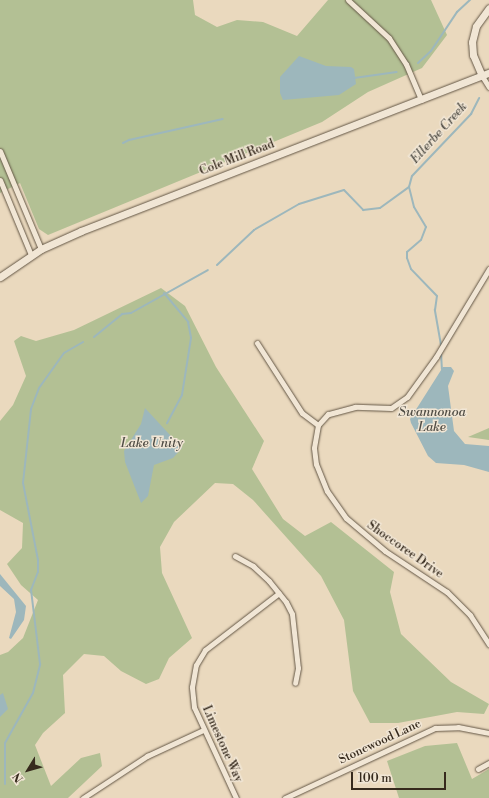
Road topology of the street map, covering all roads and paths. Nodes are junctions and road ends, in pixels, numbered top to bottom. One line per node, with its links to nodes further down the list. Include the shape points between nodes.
1 (348, 0): 5 (street, via 389,38 406,64)
2 (489, 8): 3 (street, via 476,26 472,42 473,55)
3 (486, 75): 4 (street); 5 (street, Cole Mill Road)
4 (489, 87)
5 (421, 100): 8 (street, Cole Mill Road, via 115,217)
6 (0, 151): 8 (street)
7 (0, 180): 9 (street)
8 (41, 249): 9 (street, Cole Mill Road)
9 (31, 255): 11 (street, Cole Mill Road)
10 (489, 269): 13 (street, via 414,390 397,405 382,409 344,408 328,414)
11 (0, 277)
12 (257, 343): 13 (street, via 302,413)
13 (318, 425): 16 (street, Shoccoree Drive, via 314,441 316,464 327,491 339,510 373,542 450,595 470,616)
14 (236, 556): 15 (street, via 253,566)
15 (279, 593): 17 (street, via 292,614 298,668); 18 (street, Limestone Way, via 205,650 196,665 192,687 194,707)
16 (489, 644)
17 (295, 683)
18 (204, 730): 22 (street, via 142,758); 23 (street, Limestone Way)
19 (489, 733): 24 (street, Stonewood Lane, via 458,727 435,728)
20 (489, 763): 21 (street)
21 (478, 770)
22 (83, 798)
23 (236, 798)
24 (285, 798)

